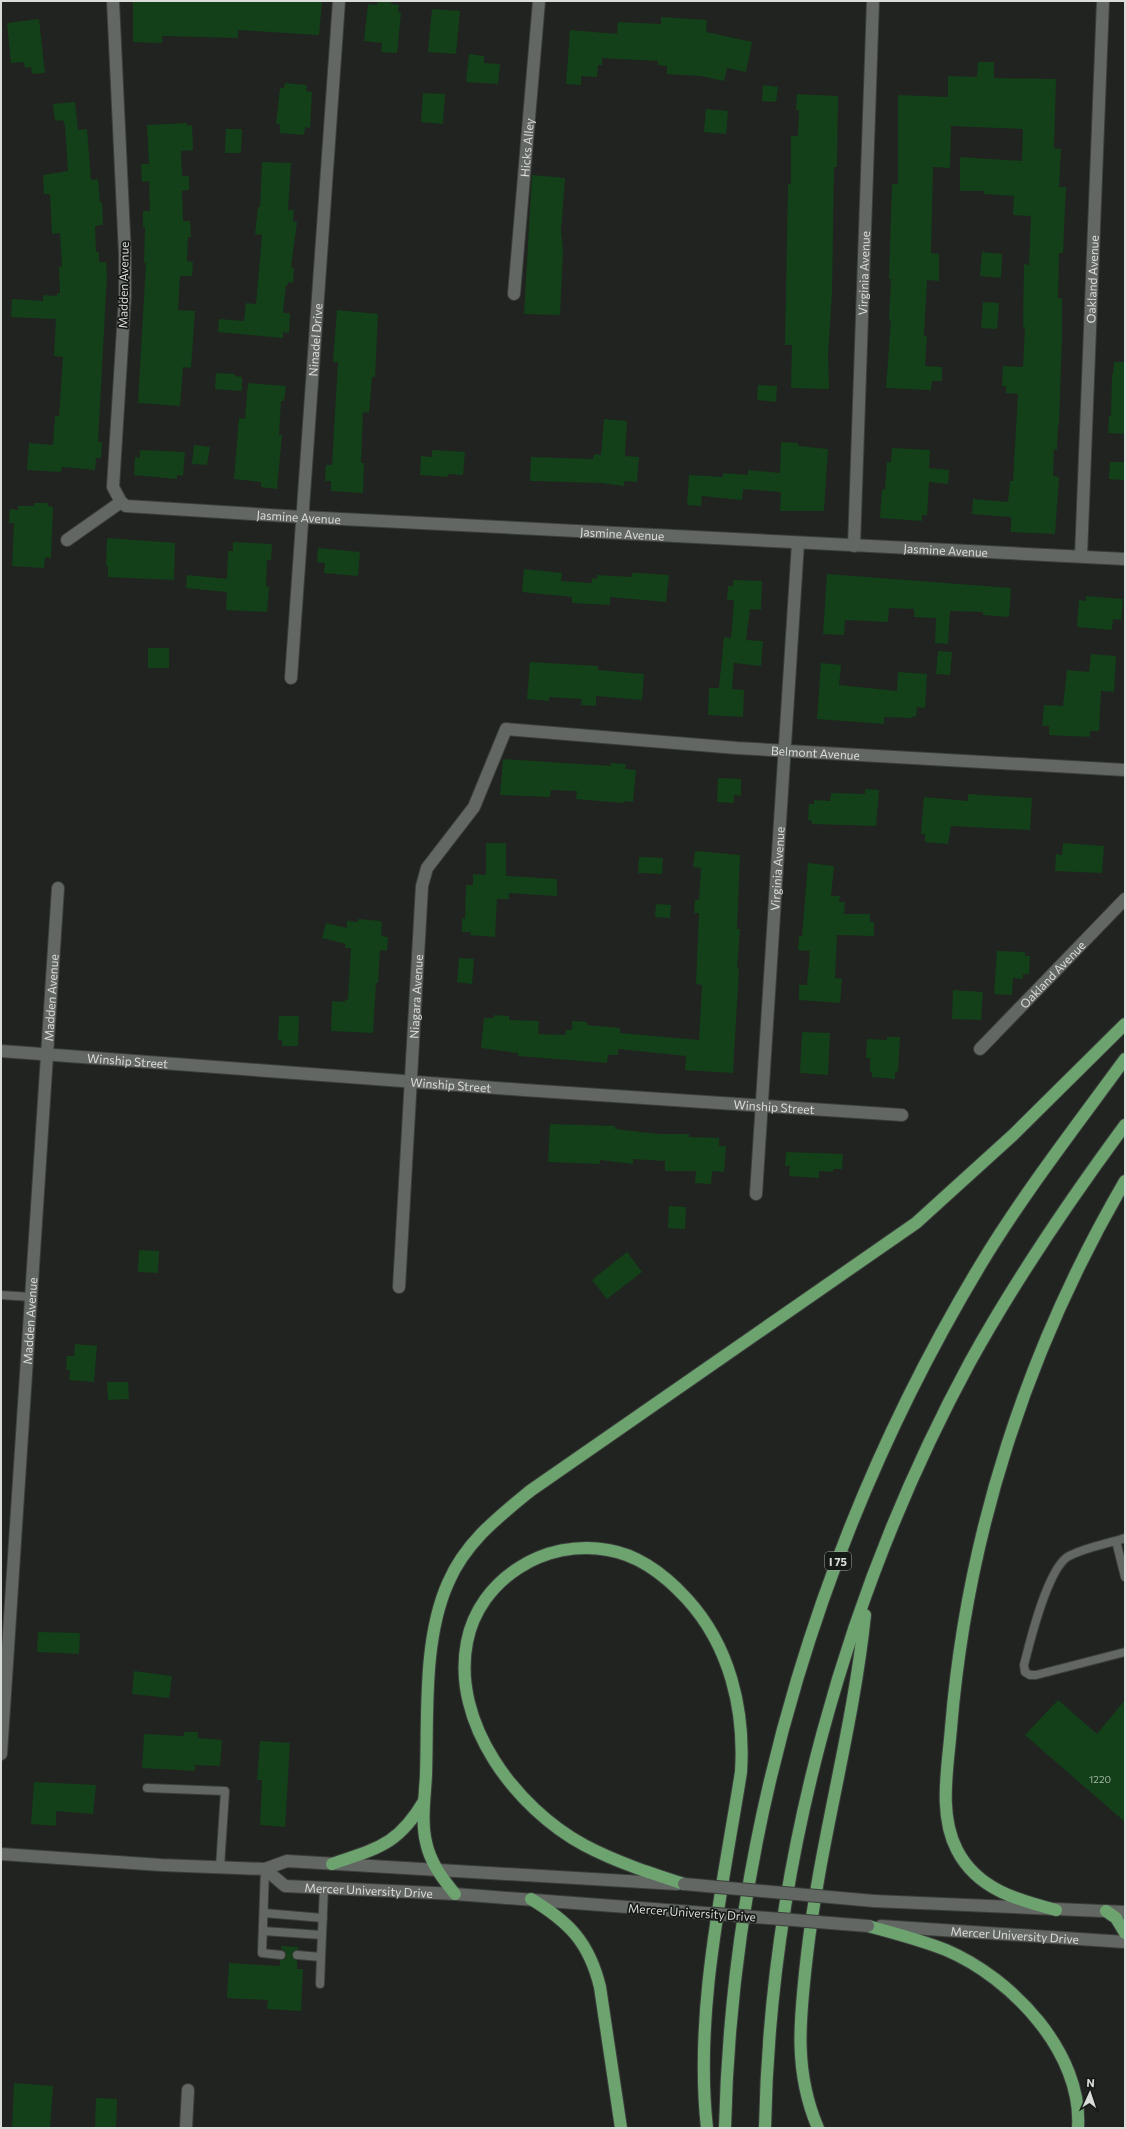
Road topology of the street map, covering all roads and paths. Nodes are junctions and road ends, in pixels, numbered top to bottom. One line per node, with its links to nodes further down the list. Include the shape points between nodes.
1 (113, 1): 7 (street, Madden Avenue, via 125,255 125,296 113,487)
2 (339, 1): 8 (street, Ninadel Drive)
3 (539, 1): 6 (street, Hicks Alley)
4 (872, 1): 11 (street, Virginia Avenue)
5 (1103, 1): 12 (street, Oakland Avenue)
6 (514, 294)
7 (121, 502): 8 (street, Jasmine Avenue, via 126,506); 9 (street)
8 (302, 517): 10 (street, Jasmine Avenue); 14 (street, Ninadel Drive)
9 (67, 540)
10 (798, 543): 11 (street, Jasmine Avenue); 16 (street, Virginia Avenue)
11 (854, 546): 12 (street, Jasmine Avenue)
12 (1081, 556): 13 (street, Jasmine Avenue)
13 (1125, 559)
14 (291, 678)
15 (506, 729): 16 (street, Belmont Avenue); 25 (street, Niagara Avenue, via 474,807 427,868 422,886)
16 (785, 750): 17 (street, Belmont Avenue); 26 (street, Virginia Avenue)
17 (1125, 770)
18 (58, 888): 23 (street, Madden Avenue)
19 (1125, 899): 21 (street, Oakland Avenue)
20 (1125, 1024): 41 (highway, via 1013,1135 916,1223 530,1491 476,1538 448,1583 434,1631 430,1666)
21 (980, 1049)
22 (1, 1051): 23 (street, Winship Street)
23 (47, 1055): 25 (street, Winship Street); 33 (street, Madden Avenue)
24 (1125, 1059): 69 (highway, I 75, via 1022,1199 981,1265 910,1393 883,1448 847,1533 808,1648 781,1738 762,1815 746,1901 733,2005)
25 (410, 1081): 26 (street, Winship Street); 31 (street, Niagara Avenue)
26 (762, 1107): 27 (street, Winship Street); 30 (street, Virginia Avenue)
27 (902, 1115)
28 (1125, 1126): 37 (highway, via 1078,1189 1020,1277 971,1362 940,1421 906,1496)
29 (1125, 1181): 51 (highway, via 1076,1270 1046,1337 1014,1420 993,1489 975,1563 955,1684 946,1799 950,1836 957,1852 982,1881 999,1892)
30 (756, 1194)
31 (399, 1287)
32 (1, 1295): 33 (lane)
33 (31, 1297): 39 (street, Madden Avenue)
34 (1125, 1538): 35 (lane)
35 (1116, 1541): 36 (lane); 38 (lane, via 1069,1556 1058,1566 1035,1620 1024,1665 1025,1672 1036,1675)
36 (1125, 1577)
37 (867, 1595): 70 (highway, via 824,1728 792,1869 777,1959 765,2093); 71 (highway, via 856,1681 819,1868 803,1989 800,2059 803,2084)
38 (1125, 1652)
39 (1, 1754)
40 (147, 1788): 44 (lane, via 225,1791)
41 (425, 1800): 43 (highway, via 413,1820 398,1836 381,1846); 46 (highway, via 425,1840)
42 (1, 1854): 44 (street, Mercer University Drive)
43 (332, 1864): 45 (street, Mercer University Drive, via 287,1861); 46 (street, Mercer University Drive)
44 (220, 1867): 45 (street, Mercer University Drive)
45 (265, 1869): 48 (street, Mercer University Drive, via 285,1886); 54 (lane)
46 (437, 1869): 47 (street, Mercer University Drive); 49 (highway)
47 (684, 1884): 51 (street, Mercer University Drive, bridge, via 874,1901); 68 (highway, via 615,1860 557,1827 535,1808 502,1770 477,1726 470,1705 464,1662 472,1624 491,1592 506,1577 540,1556 574,1549 609,1550 628,1555 661,1574 693,1605 707,1625 720,1647 736,1691 743,1746 716,1922 708,1996 704,2101)
48 (324, 1888): 49 (street, Mercer University Drive); 55 (lane)
49 (455, 1894): 50 (street, Mercer University Drive)
50 (530, 1899): 56 (street, Mercer University Drive, bridge); 67 (highway, via 553,1912 572,1928 594,1965 600,1987)
51 (1056, 1910): 52 (street, Mercer University Drive)
52 (1106, 1911): 53 (street, Mercer University Drive); 58 (highway, via 1116,1918)
53 (1125, 1912)
54 (264, 1913): 55 (lane); 57 (lane)
55 (323, 1918): 59 (lane)
56 (868, 1926): 60 (street, Mercer University Drive); 72 (highway, via 947,1951 981,1969 1006,1987 1032,2012 1062,2056 1073,2081 1079,2113)
57 (263, 1932): 59 (lane); 61 (lane, via 262,1953)
58 (1125, 1933)
59 (322, 1935): 63 (lane)
60 (1125, 1942)
61 (281, 1955)
62 (297, 1955): 63 (lane)
63 (321, 1957): 64 (lane)
64 (320, 1984)
65 (188, 2090): 66 (street)
66 (186, 2128)
67 (621, 2128)
68 (708, 2128)
69 (725, 2128)
70 (765, 2128)
71 (818, 2128)
72 (1078, 2128)

